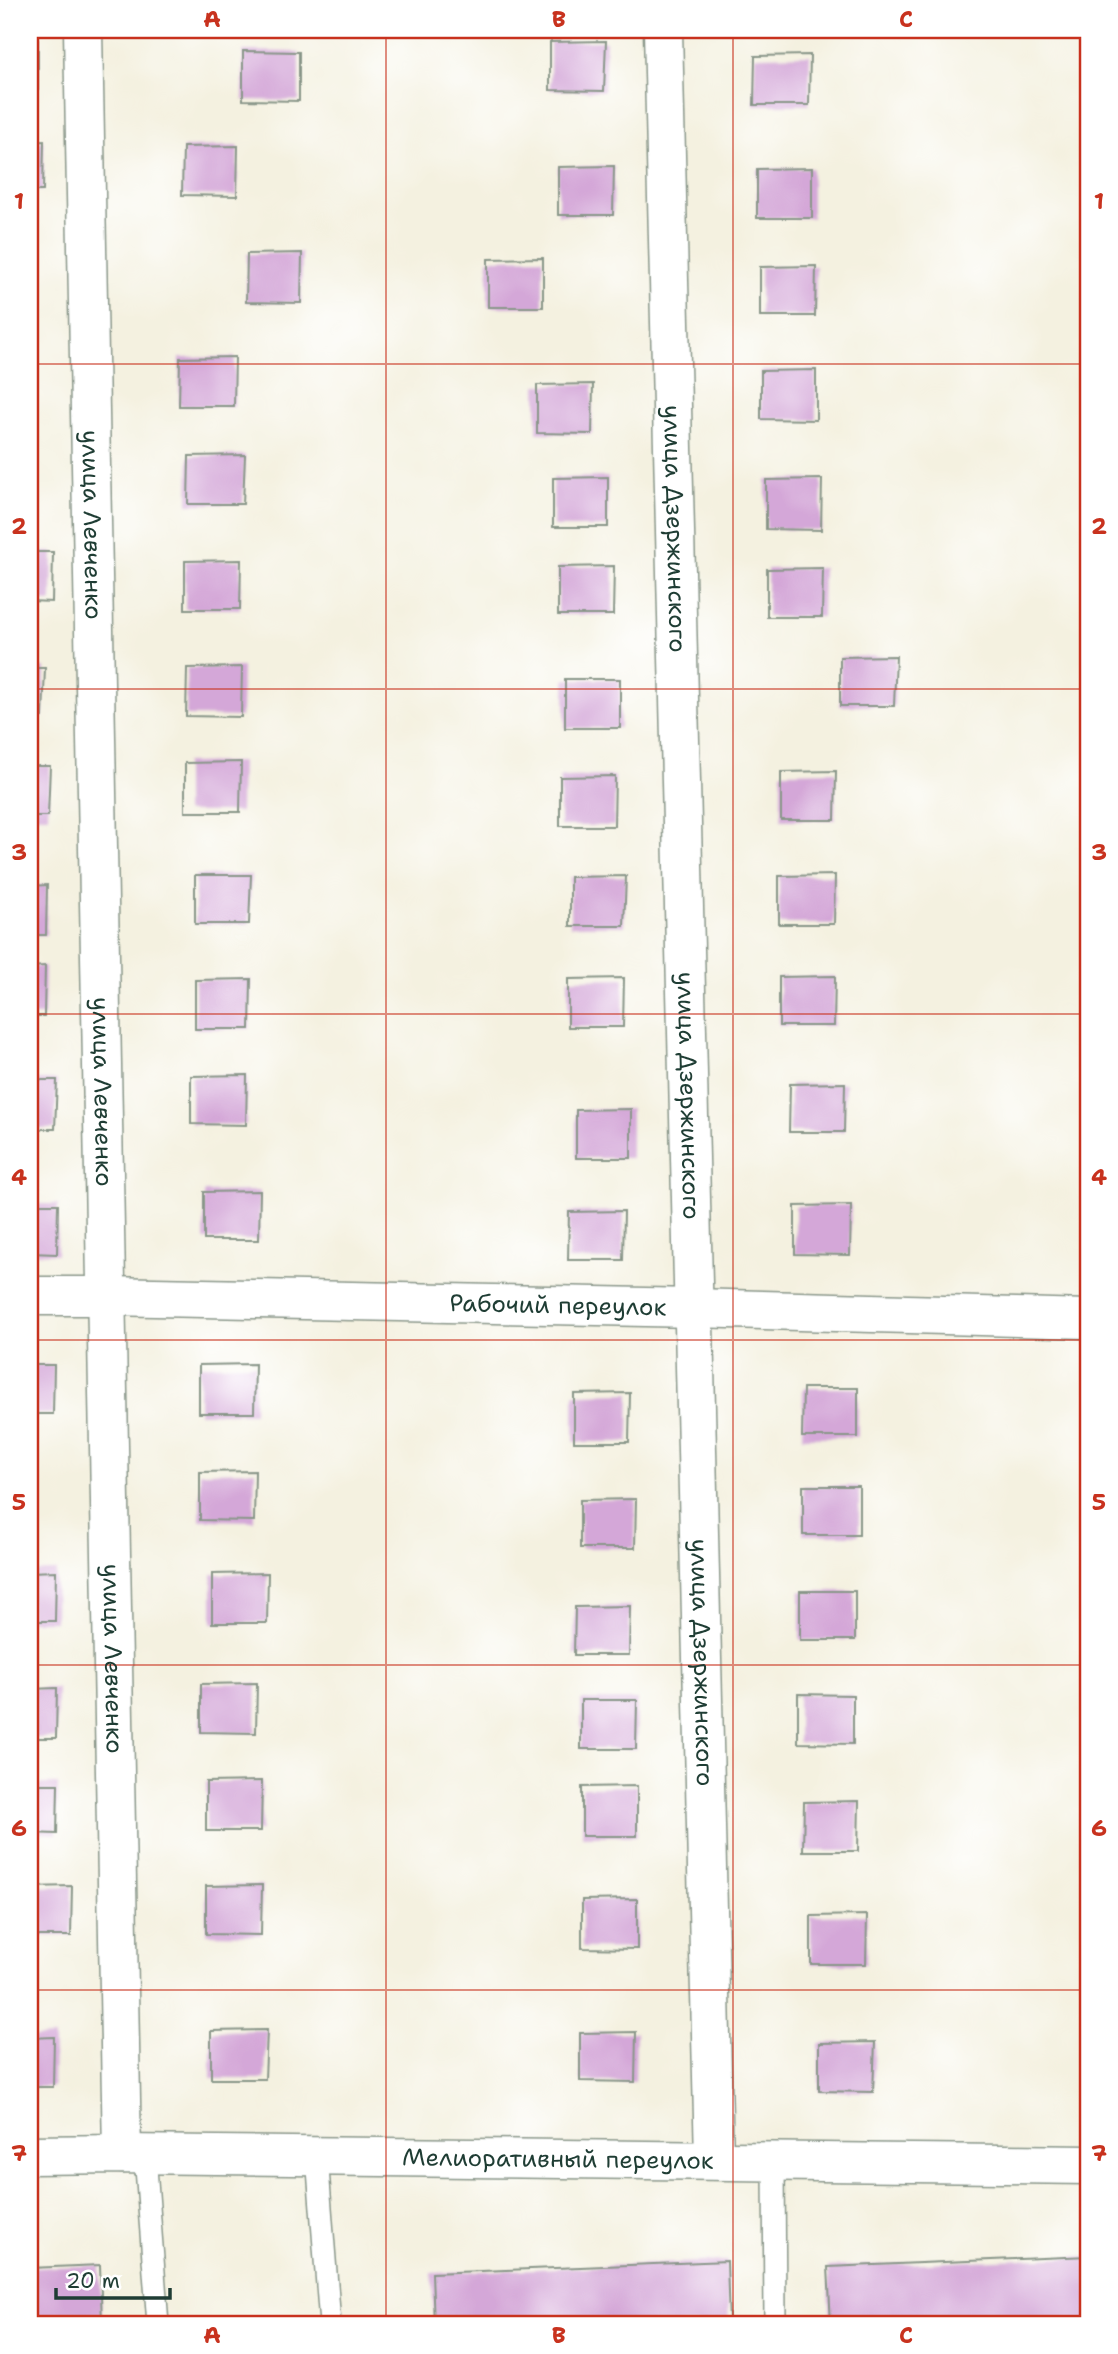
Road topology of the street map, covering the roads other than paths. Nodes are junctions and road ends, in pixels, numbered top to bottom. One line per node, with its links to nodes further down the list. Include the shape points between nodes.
1 (83, 30): 4 (street, улица Левченко)
2 (663, 30): 5 (street, улица Дзержинского)
3 (30, 1296): 4 (street, Рабочий переулок)
4 (106, 1296): 5 (street, Рабочий переулок); 7 (street, улица Левченко)
5 (694, 1308): 6 (street, Рабочий переулок); 10 (street, улица Дзержинского)
6 (1088, 1319)
7 (134, 2154): 8 (street, Мелиоративный переулок); 9 (street, Мелиоративный переулок); 13 (lane)
8 (30, 2155)
9 (317, 2156): 10 (street, Мелиоративный переулок); 14 (lane)
10 (714, 2160): 11 (street, Мелиоративный переулок)
11 (774, 2161): 12 (street, Мелиоративный переулок); 15 (lane)
12 (1088, 2165)
13 (158, 2324)
14 (330, 2324)
15 (775, 2324)

